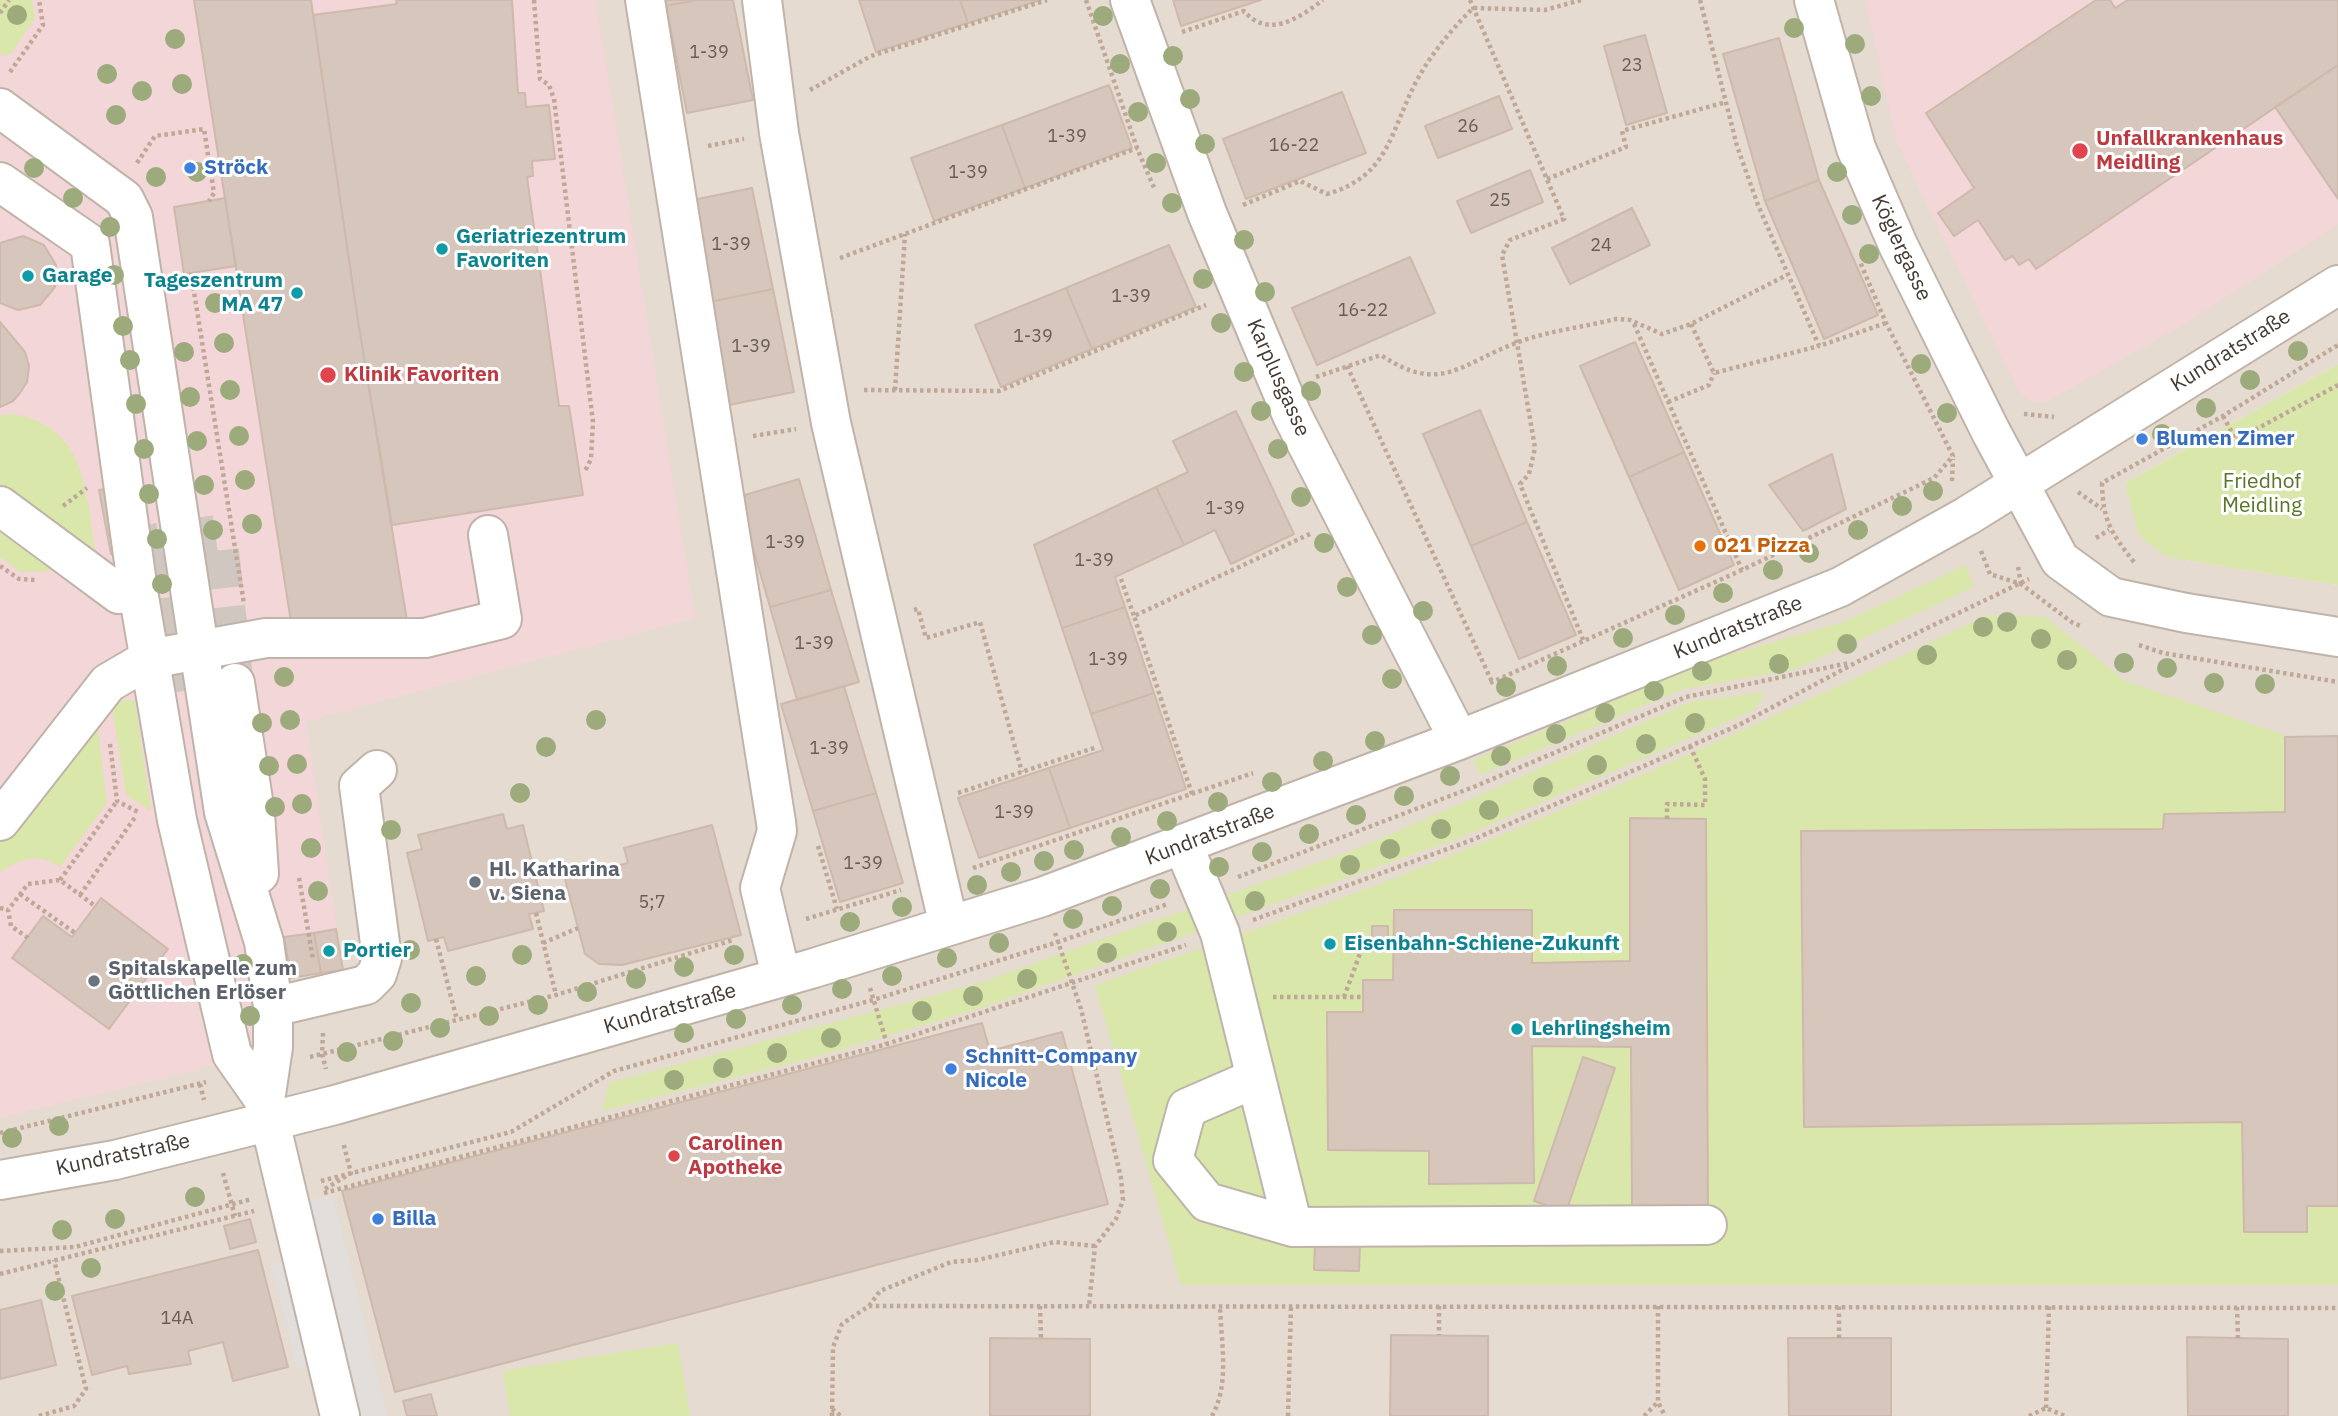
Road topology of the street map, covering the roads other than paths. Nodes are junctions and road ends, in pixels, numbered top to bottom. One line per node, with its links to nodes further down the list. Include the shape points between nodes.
1 (646, 0): 24 (street, via 776,822 760,888)
2 (762, 0): 21 (street, via 777,121 828,406)
3 (1130, 0): 17 (street, Karplusgasse, via 1177,133 1280,387)
4 (1814, 0): 8 (street, Köglergasse, via 1856,148 1898,245)
5 (2, 95): 13 (street, via 124,199 133,217)
6 (0, 182): 11 (street, via 90,244)
7 (2338, 285): 8 (street, Kundratstraße)
8 (2018, 483): 12 (street, Köglergasse, via 2060,560 2110,597); 17 (street, Kundratstraße, via 1840,587)
9 (0, 506): 11 (street, via 119,594)
10 (488, 535): 13 (street, via 502,619 425,638 266,638)
11 (138, 591): 14 (street)
12 (2338, 637)
13 (201, 649): 14 (street); 22 (street, via 224,812)
14 (149, 659): 19 (street, via 108,683); 23 (street, via 177,820)
15 (235, 683): 22 (street, via 255,813)
16 (176, 692): 23 (street, via 200,818)
17 (1459, 740): 20 (street, Kundratstraße)
18 (377, 770): 25 (street, via 359,786 382,958 377,974 366,985)
19 (0, 821)
20 (1194, 841): 21 (street, Kundratstraße); 26 (street)
21 (949, 926): 24 (street, Kundratstraße)
22 (264, 942): 25 (street)
23 (212, 969): 27 (street, via 232,1054)
24 (781, 976): 27 (street, Kundratstraße, via 335,1105)
25 (273, 1007): 27 (street)
26 (1256, 1078): 30 (street); 30 (street, via 1187,1108 1173,1160 1207,1202)
27 (263, 1090): 28 (street, Kundratstraße, via 115,1160); 31 (street)
28 (0, 1181)
29 (1707, 1225): 30 (street)
30 (1293, 1227)
31 (341, 1416)

